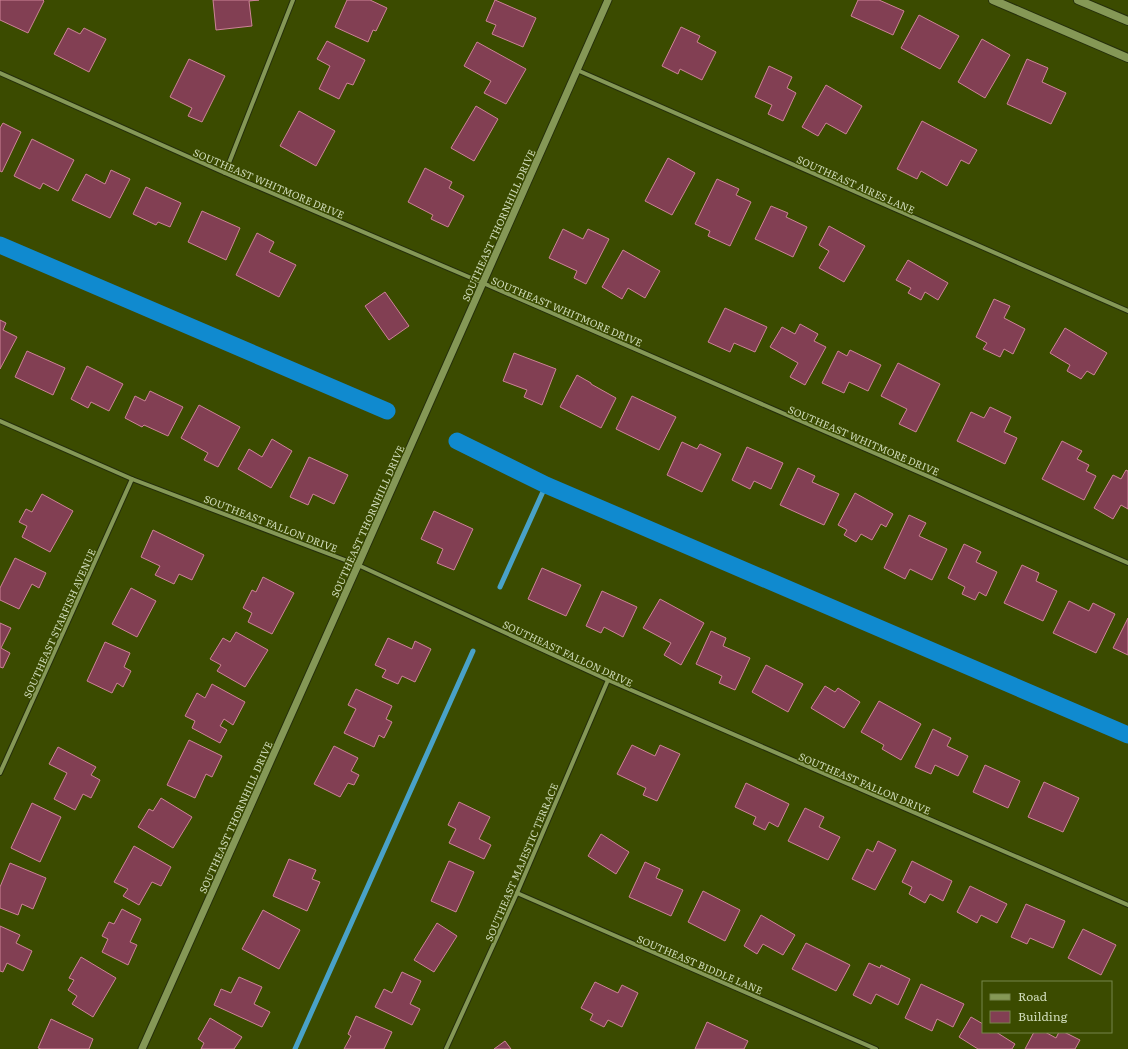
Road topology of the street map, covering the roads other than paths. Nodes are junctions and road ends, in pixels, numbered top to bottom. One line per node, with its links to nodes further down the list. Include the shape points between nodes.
1 (293, 0): 9 (street)
2 (608, 0): 7 (street, SOUTHEAST THORNHILL DRIVE)
3 (993, 0): 6 (main road)
4 (1078, 0): 5 (main road)
5 (1128, 21)
6 (1128, 58)
7 (578, 70): 10 (street, SOUTHEAST THORNHILL DRIVE); 11 (street, SOUTHEAST AIRES LANE)
8 (0, 73): 9 (street, SOUTHEAST WHITMORE DRIVE)
9 (224, 173): 10 (street, SOUTHEAST WHITMORE DRIVE)
10 (483, 283): 14 (street, SOUTHEAST WHITMORE DRIVE); 15 (street, SOUTHEAST THORNHILL DRIVE)
11 (1128, 312)
12 (0, 421): 13 (street, SOUTHEAST FALLON DRIVE)
13 (132, 479): 15 (street, SOUTHEAST FALLON DRIVE); 17 (street, SOUTHEAST STARFISH AVENUE)
14 (1128, 563)
15 (358, 565): 16 (street, SOUTHEAST FALLON DRIVE); 20 (street, SOUTHEAST THORNHILL DRIVE)
16 (608, 680): 18 (street, SOUTHEAST MAJESTIC TERRACE); 19 (street, SOUTHEAST FALLON DRIVE)
17 (0, 773)
18 (517, 893): 21 (street, SOUTHEAST MAJESTIC TERRACE); 22 (street, SOUTHEAST BIDDLE LANE)
19 (1128, 905)
20 (142, 1049)
21 (446, 1049)
22 (876, 1049)

